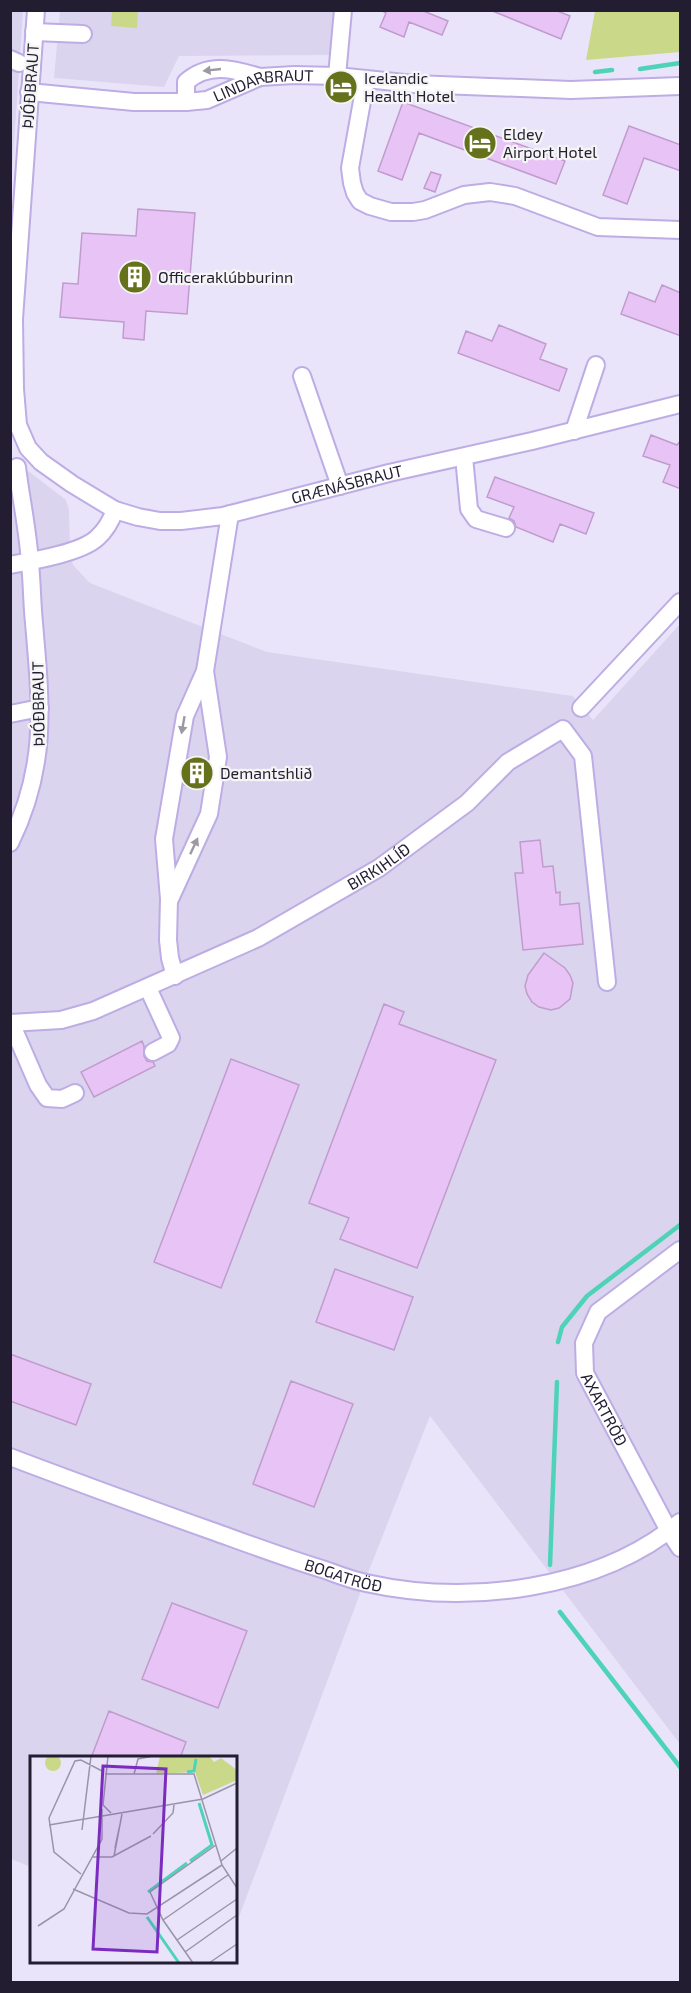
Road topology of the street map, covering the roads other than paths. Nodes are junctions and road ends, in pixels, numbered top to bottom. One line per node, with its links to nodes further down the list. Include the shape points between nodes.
1 (36, 10): 3 (street, ÞJÓÐBRAUT)
2 (343, 10): 5 (street)
3 (34, 32): 4 (street); 9 (street, ÞJÓÐBRAUT)
4 (83, 34)
5 (337, 76): 6 (street, LINDARBRAUT); 7 (street, LINDARBRAUT)
6 (260, 78): 10 (street, LINDARBRAUT, via 207,100); 10 (street, one-way to 10, via 237,70 196,73 186,82)
7 (366, 79): 8 (street, LINDARBRAUT, via 571,90); 11 (street, via 350,168 355,193 370,206 391,212 413,212 464,195 496,192 598,226)
8 (681, 86)
9 (29, 92): 10 (street, LINDARBRAUT, via 134,102); 19 (street, ÞJÓÐBRAUT, via 14,319 18,425 28,448 41,462)
10 (186, 102)
11 (681, 230)
12 (596, 365): 15 (street)
13 (302, 376): 18 (street)
14 (681, 404): 15 (street, GRÆNÁSBRAUT)
15 (574, 431): 16 (street, GRÆNÁSBRAUT)
16 (465, 457): 18 (street, GRÆNÁSBRAUT); 21 (street, via 469,509 476,519)
17 (17, 467): 22 (street)
18 (340, 486): 20 (street, GRÆNÁSBRAUT)
19 (116, 510): 20 (street, GRÆNÁSBRAUT, via 159,521); 22 (street, via 96,540)
20 (230, 514): 25 (street)
21 (506, 528)
22 (30, 561): 23 (street); 26 (street, ÞJÓÐBRAUT)
23 (10, 565)
24 (681, 602): 27 (street)
25 (206, 671): 31 (street, one-way to 31, via 185,716 164,839); 31 (street, one-way to 25, via 209,814 218,757)
26 (40, 708): 28 (street); 29 (street, ÞJÓÐBRAUT, via 38,757 30,794)
27 (581, 708)
28 (10, 714)
29 (15, 818): 30 (street, ÞJÓÐBRAUT)
30 (10, 843)
31 (169, 899): 32 (street, via 168,940)
32 (175, 976): 33 (street, BIRKIHLÍÐ, via 258,938 379,868 467,803 508,762 563,729 583,756); 34 (street, BIRKIHLÍÐ)
33 (608, 982)
34 (148, 988): 35 (street, BIRKIHLÍÐ, via 62,1020); 36 (street, via 171,1038)
35 (11, 1023): 37 (street, via 47,1098 62,1099)
36 (153, 1052)
37 (75, 1094)
38 (681, 1250): 40 (street, AXARTRÖÐ, via 598,1312 584,1342 585,1373)
39 (10, 1457): 40 (street, BOGATRÖÐ, via 291,1559 392,1588 477,1592 562,1580 620,1559)
40 (675, 1526): 41 (street, AXARTRÖÐ)
41 (681, 1548)

